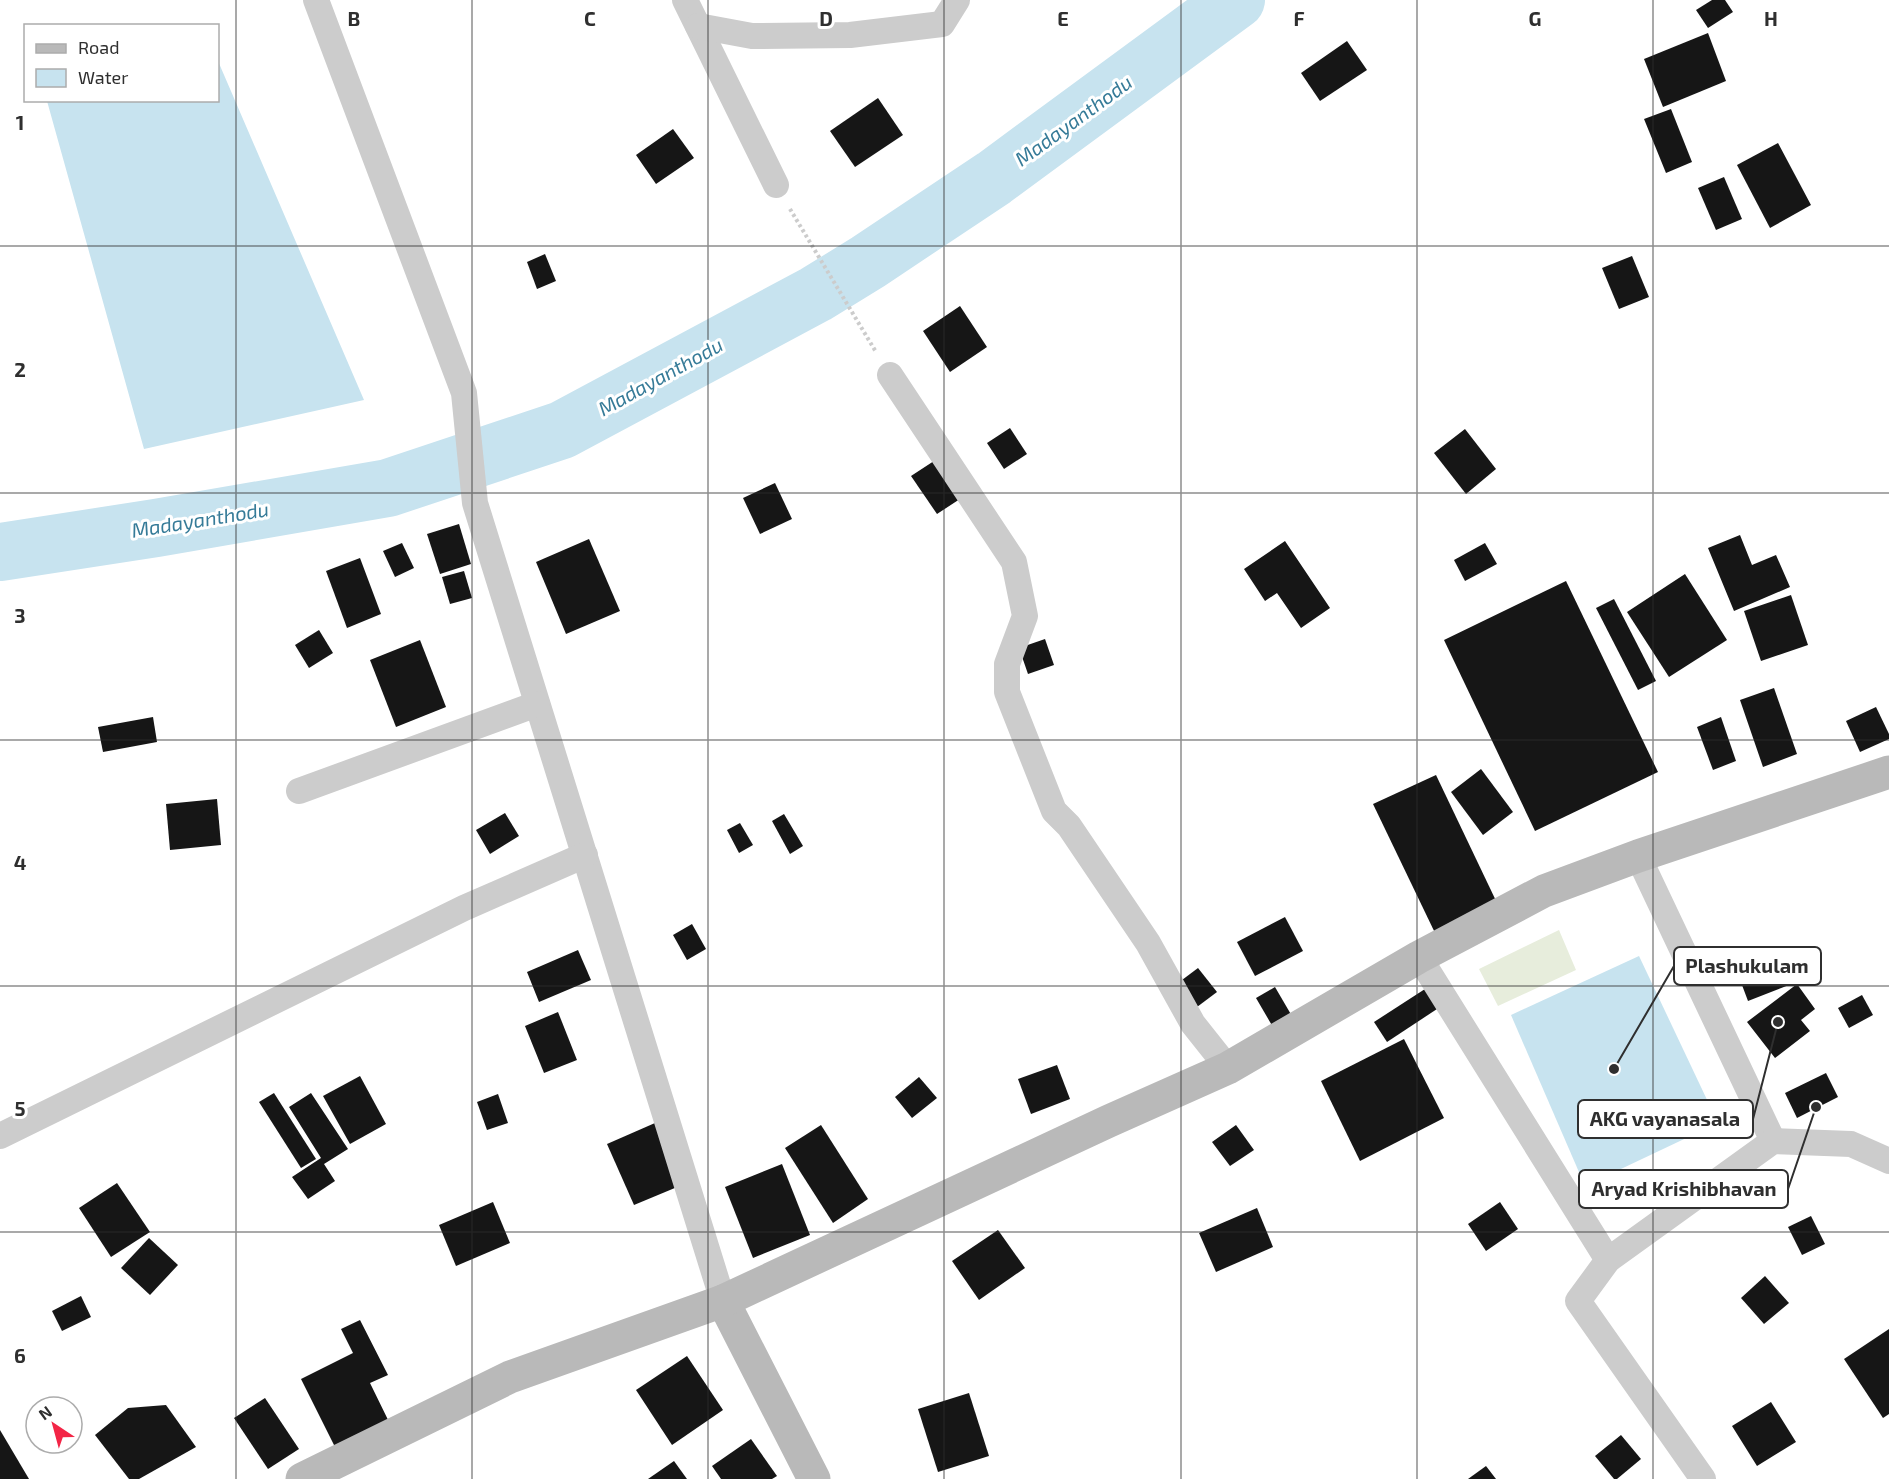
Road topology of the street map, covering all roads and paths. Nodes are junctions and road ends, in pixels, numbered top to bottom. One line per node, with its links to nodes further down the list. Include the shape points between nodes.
1 (316, 0): 7 (street, via 464,393 475,503)
2 (685, 0): 4 (street)
3 (957, 0): 4 (street, via 942,24 850,35 752,36)
4 (698, 26): 5 (street)
5 (776, 185): 6 (path)
6 (890, 375): 13 (street, via 1014,562 1025,616 1007,664 1007,692 1054,811 1148,943 1193,1024)
7 (537, 704): 9 (street); 10 (street)
8 (1889, 772): 11 (main road)
9 (299, 791)
10 (585, 855): 14 (street, via 464,908); 18 (street)
11 (1638, 856): 12 (main road, via 1544,891); 15 (street)
12 (1419, 957): 13 (main road); 17 (street)
13 (1228, 1068): 18 (main road)
14 (0, 1136)
15 (1773, 1140): 16 (street, via 1851,1144); 17 (street)
16 (1889, 1161)
17 (1608, 1260): 21 (street, via 1578,1301)
18 (723, 1301): 19 (main road, via 510,1377); 20 (main road)
19 (302, 1479)
20 (814, 1479)
21 (1702, 1479)

